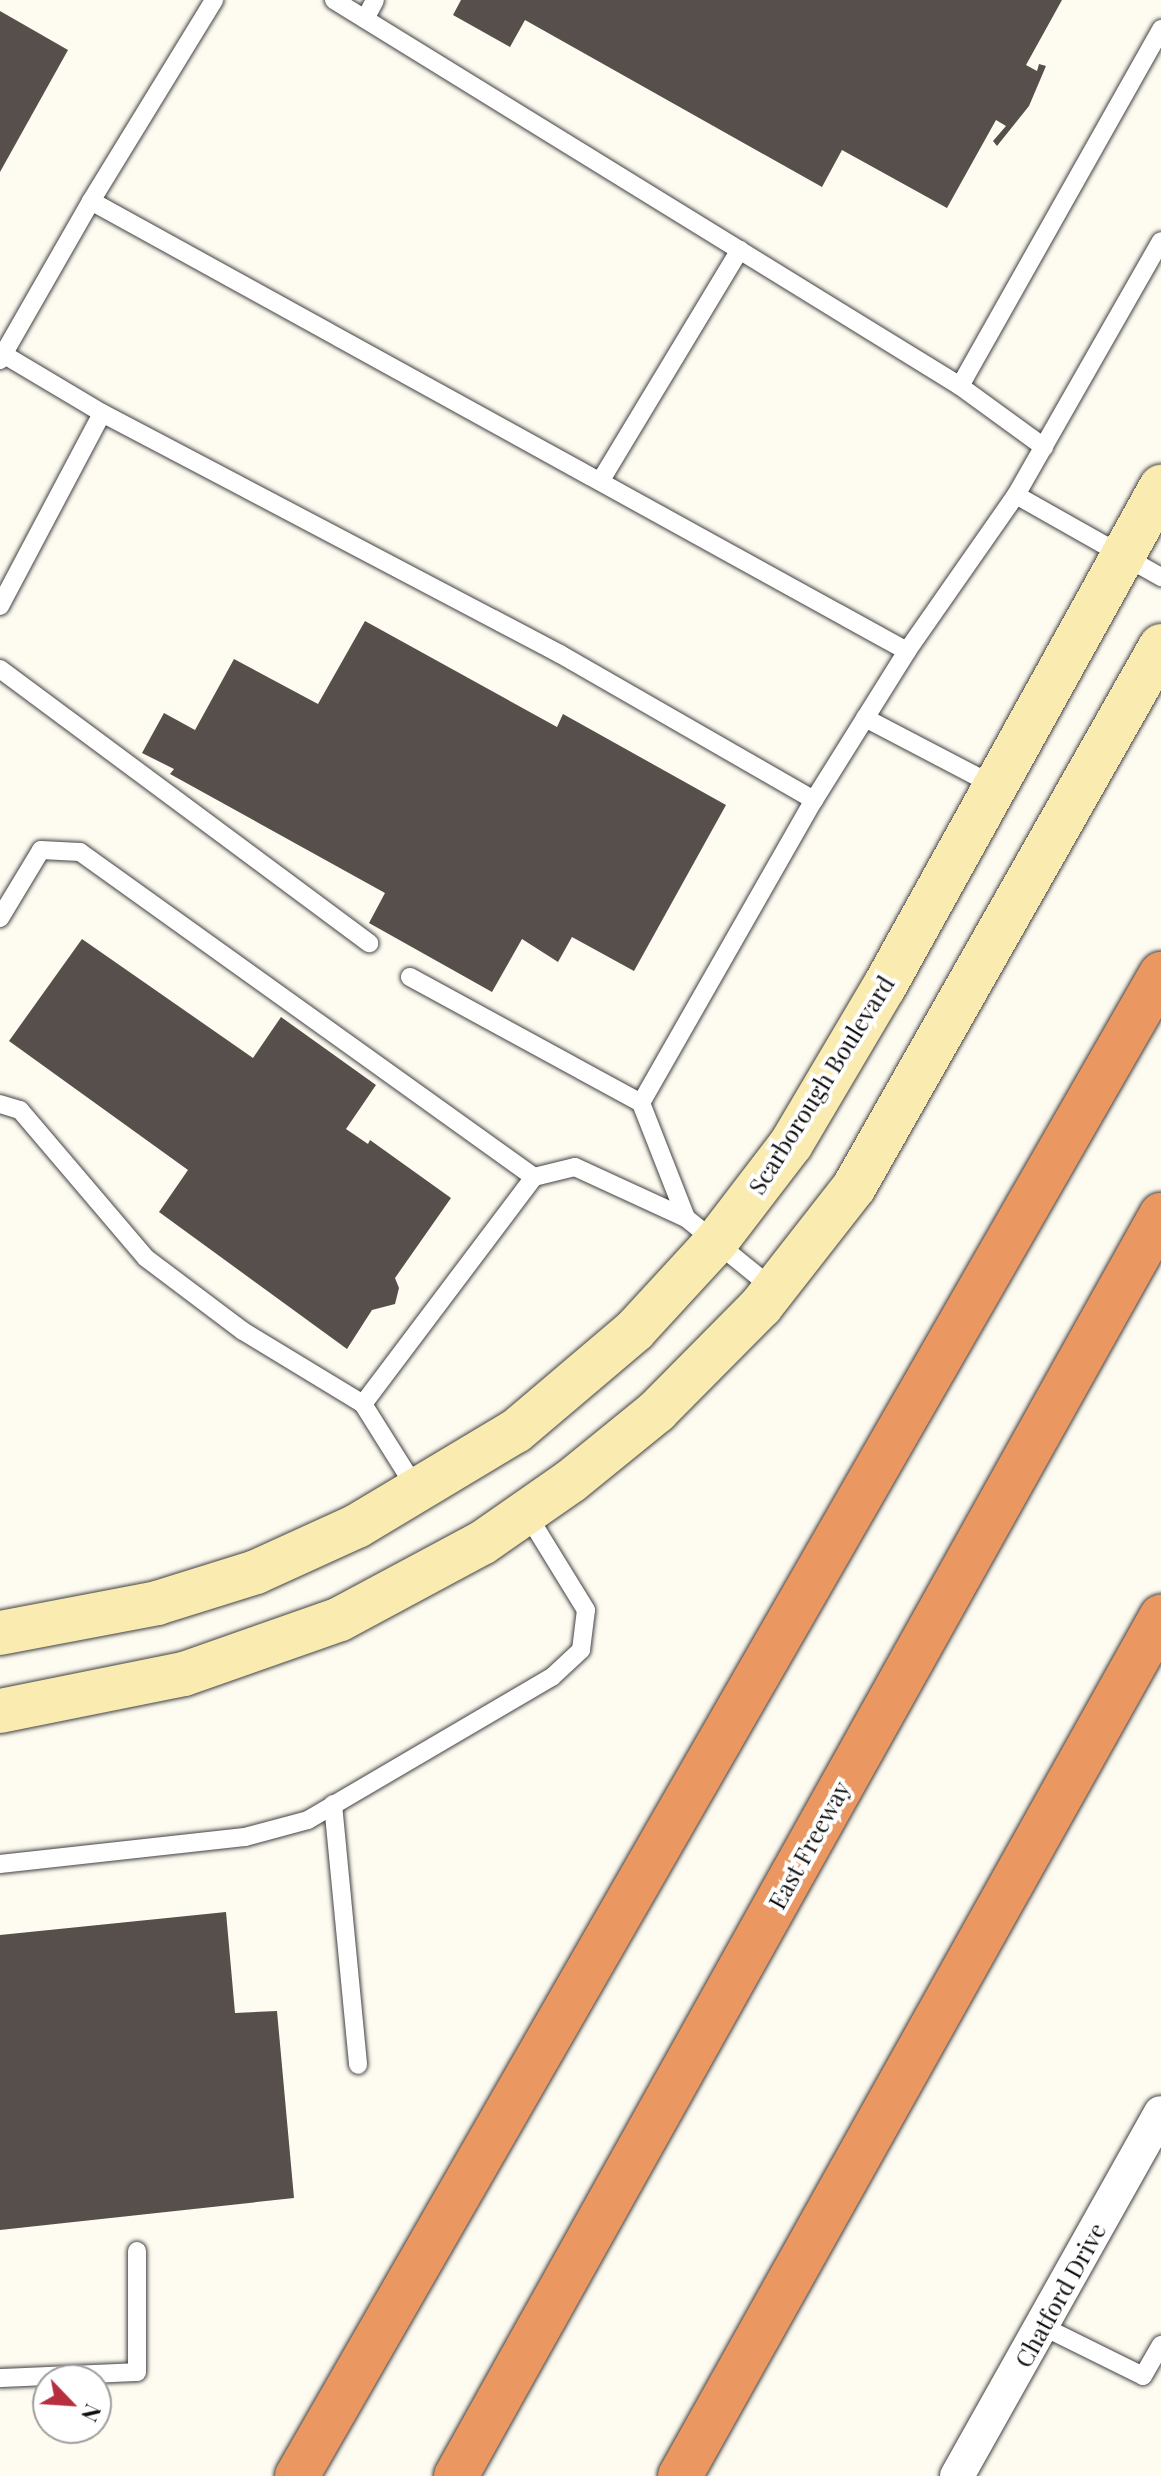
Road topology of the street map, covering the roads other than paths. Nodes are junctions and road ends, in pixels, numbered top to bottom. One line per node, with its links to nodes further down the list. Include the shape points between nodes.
1 (214, 0): 6 (lane)
2 (334, 0): 4 (lane)
3 (375, 0): 4 (lane)
4 (365, 19): 8 (lane)
5 (1161, 29): 10 (lane)
6 (91, 201): 9 (lane); 13 (lane)
7 (1161, 241): 12 (lane)
8 (740, 250): 10 (lane); 13 (lane)
9 (2, 357): 11 (lane)
10 (960, 386): 12 (lane)
11 (102, 413): 18 (lane); 24 (lane, via 560,654)
12 (1044, 447): 15 (lane)
13 (601, 480): 20 (lane)
14 (1161, 487): 16 (street, Scarborough Boulevard)
15 (1016, 495): 16 (lane); 20 (lane)
16 (1123, 555): 17 (lane); 23 (street, Scarborough Boulevard)
17 (1161, 577)
18 (0, 606)
19 (1161, 646): 34 (street, via 885,1140)
20 (907, 651): 22 (lane)
21 (0, 669): 26 (lane)
22 (865, 718): 23 (lane); 24 (lane)
23 (995, 786): 33 (street, Scarborough Boulevard, via 822,1093)
24 (814, 800): 29 (lane)
25 (0, 918): 31 (lane, via 41,850 80,852)
26 (369, 943)
27 (1161, 974): 52 (highway)
28 (410, 977): 29 (lane)
29 (641, 1103): 33 (lane)
30 (0, 1104): 35 (lane, via 20,1110 146,1258 243,1331)
31 (534, 1177): 33 (lane, via 575,1167); 35 (lane)
32 (1161, 1215): 53 (highway, East Freeway)
33 (701, 1230): 34 (lane); 36 (street, Scarborough Boulevard, via 635,1330 556,1399 470,1463)
34 (775, 1290): 37 (street, via 657,1411)
35 (363, 1404): 36 (lane)
36 (419, 1493): 39 (street, Scarborough Boulevard, via 232,1580 119,1612)
37 (527, 1514): 40 (street, via 438,1570 290,1639 140,1685); 41 (lane, via 586,1610 581,1650 552,1677)
38 (1161, 1617): 54 (highway)
39 (0, 1633)
40 (0, 1711)
41 (333, 1804): 42 (lane, via 308,1820 245,1837); 43 (lane)
42 (0, 1864)
43 (358, 2065)
44 (1161, 2113): 46 (street, Chatford Drive)
45 (137, 2251): 49 (lane, via 137,2372)
46 (1044, 2327): 48 (lane); 51 (street, Chatford Drive)
47 (1161, 2345): 48 (lane)
48 (1143, 2376): 50 (lane)
49 (0, 2378)
50 (1161, 2385)
51 (959, 2475)
52 (297, 2476)
53 (456, 2476)
54 (680, 2476)

